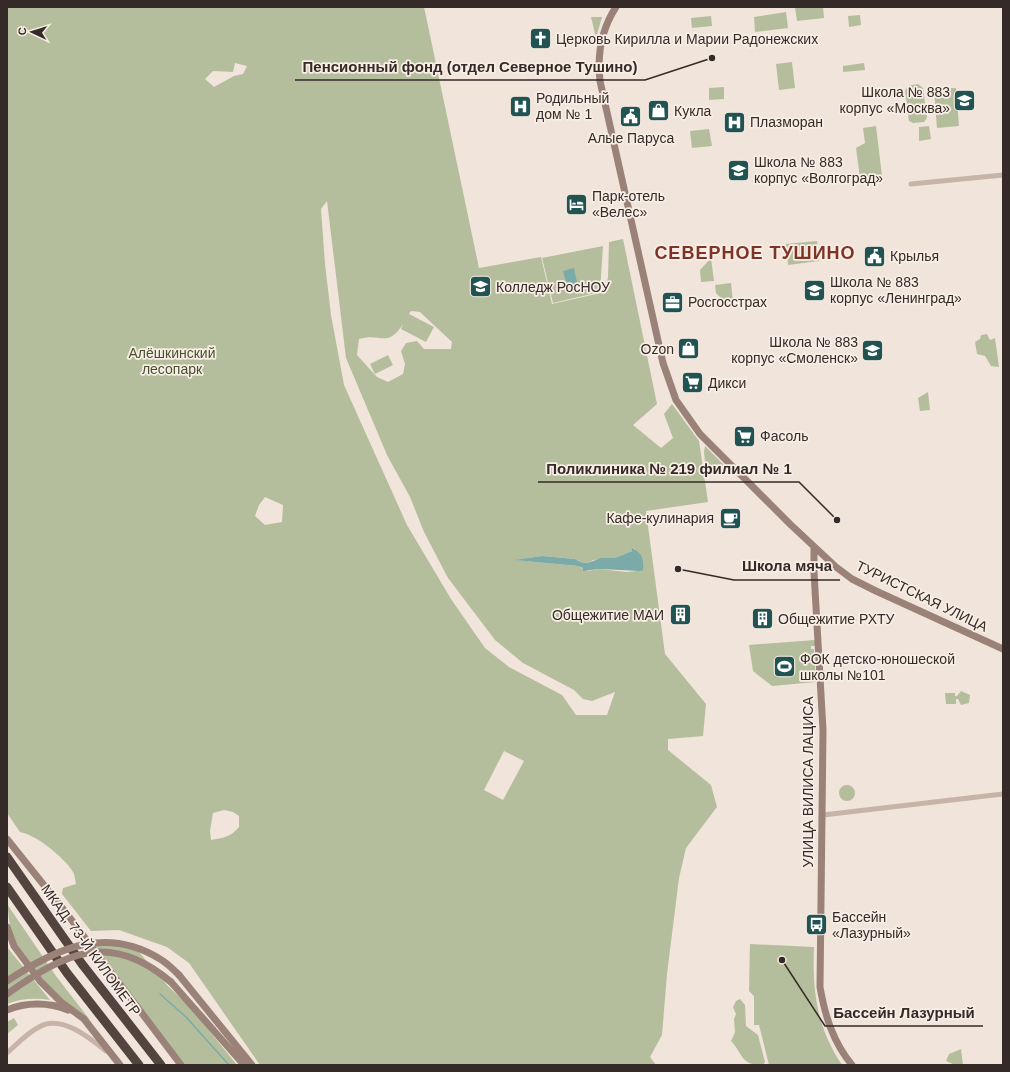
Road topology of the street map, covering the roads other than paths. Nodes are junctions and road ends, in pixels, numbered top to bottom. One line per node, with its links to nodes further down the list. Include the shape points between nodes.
1 (616, 7): 4 (main road, via 603,37 598,56 599,68 610,132 667,377 676,400 700,434)
2 (1003, 175): 3 (street)
3 (911, 184)
4 (814, 547): 5 (main road, ТУРИСТСКАЯ УЛИЦА, via 858,582); 7 (main road, УЛИЦА ВИЛИСА ЛАЦИСА, via 823,730)
5 (1003, 649)
6 (1003, 794): 7 (street)
7 (823, 815): 24 (main road, УЛИЦА ВИЛИСА ЛАЦИСА, via 820,987 822,1003 832,1033 842,1053)
8 (7, 840): 21 (main road, via 67,914)
9 (7, 857): 18 (highway, МКАД, 73-Й КИЛОМЕТР, via 82,964)
10 (7, 887): 20 (highway, via 67,973)
11 (7, 927): 15 (main road, via 14,946 40,981)
12 (7, 981): 23 (main road, bridge, via 30,966 62,950 81,944 122,945 144,951 161,959 179,974)
13 (7, 994): 22 (main road, bridge, via 35,974 83,953 103,952 129,956 155,968 171,982)
14 (7, 1010): 15 (main road, via 18,1005 38,1004 54,1006)
15 (77, 1014): 17 (main road, via 91,1026)
16 (7, 1053): 17 (street, via 40,1026 62,1025 82,1033)
17 (113, 1057): 19 (main road)
18 (158, 1061)
19 (120, 1065)
20 (139, 1065)
21 (181, 1065)
22 (244, 1065)
23 (252, 1065)
24 (852, 1065)

